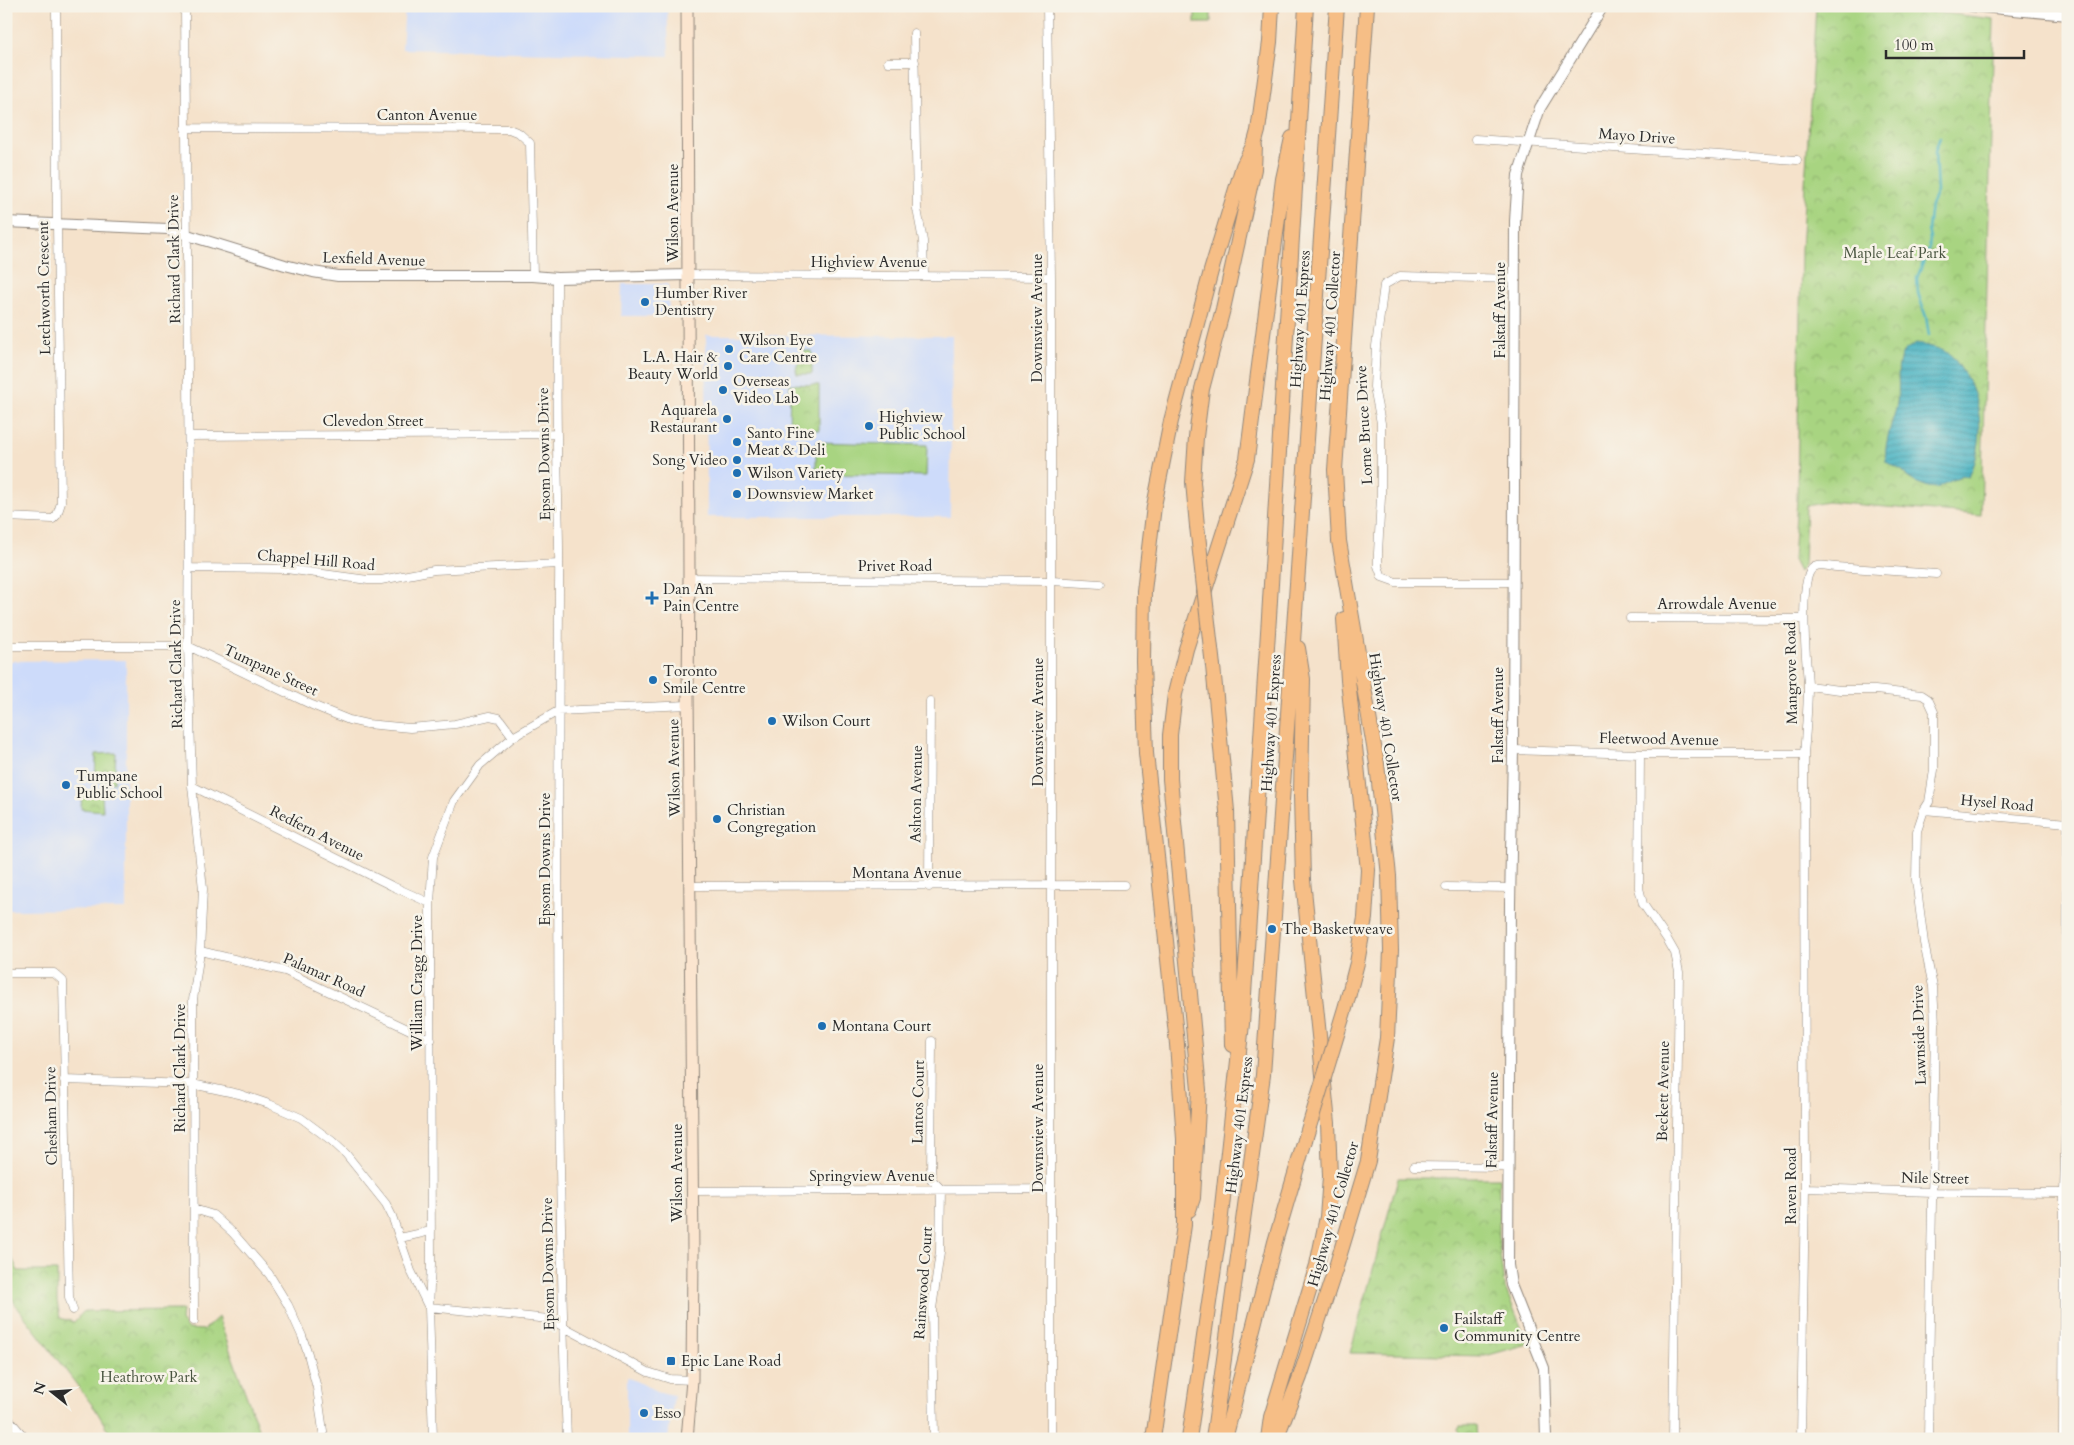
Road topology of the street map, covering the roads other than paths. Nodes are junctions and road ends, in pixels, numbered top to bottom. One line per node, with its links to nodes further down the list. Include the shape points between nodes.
1 (56, 6): 22 (street, Letchworth Crescent)
2 (185, 6): 16 (street, Richard Clark Drive)
3 (687, 6): 24 (main road, Wilson Avenue)
4 (1047, 6): 27 (street, Downsview Avenue)
5 (1272, 6): 18 (highway)
6 (1306, 6): 15 (highway, Highway 401 Express)
7 (1337, 6): 43 (highway, Highway 401 Express)
8 (1367, 6): 33 (highway, Highway 401 Collector, via 1335,470)
9 (1603, 6): 19 (street, Falstaff Avenue, via 1540,108)
10 (1971, 6): 11 (street)
11 (2068, 15)
12 (914, 33): 14 (street)
13 (888, 62): 14 (street)
14 (915, 62): 26 (street, via 916,209 923,241)
15 (1301, 100): 73 (highway, Highway 401 Express, via 1242,1024); 84 (highway, via 1283,179 1247,458 1186,649 1175,694 1170,735 1170,779 1199,1090 1193,1198)
16 (185, 128): 23 (street, Richard Clark Drive); 25 (street, Canton Avenue, via 508,129 519,133 530,143)
17 (1475, 139): 19 (street, Mayo Drive)
18 (1255, 142): 73 (highway, bridge, via 1254,169 1202,389 1194,482 1227,811); 84 (highway, via 1243,166 1211,271 1171,421 1154,506 1144,592 1146,753 1177,1044 1184,1139)
19 (1527, 143): 20 (street, Mayo Drive); 29 (street, Falstaff Avenue, via 1518,175)
20 (1797, 160)
21 (6, 222): 22 (street, Lexfield Avenue)
22 (56, 224): 23 (street, Lexfield Avenue); 32 (street, Letchworth Crescent, via 61,503 53,519)
23 (188, 234): 25 (street, Lexfield Avenue, via 285,265 338,276); 31 (street, Richard Clark Drive)
24 (688, 275): 26 (street, Highview Avenue); 28 (street, Lexfield Avenue); 37 (main road, Wilson Avenue)
25 (533, 276): 28 (street, Lexfield Avenue)
26 (924, 276): 27 (street, Highview Avenue)
27 (1051, 277): 38 (street, Downsview Avenue)
28 (557, 278): 30 (street, Epsom Downs Drive)
29 (1515, 279): 39 (street, Falstaff Avenue); 39 (street, Lorne Bruce Drive, via 1400,276 1384,285 1374,386 1381,423 1382,497 1378,559 1382,577 1396,582)
30 (557, 434): 31 (street, Clevedon Street); 34 (street, Epsom Downs Drive)
31 (188, 436): 35 (street, Richard Clark Drive)
32 (6, 517)
33 (1339, 541): 105 (highway, bridge, via 1348,680 1368,870 1365,918 1346,1005 1275,1242); 107 (highway, Highway 401 Collector, via 1377,764 1389,876 1391,950 1387,1038 1368,1161 1303,1368)
34 (559, 564): 35 (street, Chappel Hill Road, via 434,570 374,580 286,569); 49 (street, Epsom Downs Drive)
35 (189, 568): 45 (street, Richard Clark Drive)
36 (1936, 574): 42 (street, Mangrove Road, via 1823,564 1813,567 1808,580)
37 (690, 578): 38 (street, Privet Road); 48 (main road, Wilson Avenue)
38 (1052, 581): 40 (street, Privet Road); 58 (street, Downsview Avenue)
39 (1513, 582): 52 (street, Falstaff Avenue)
40 (1100, 584)
41 (1630, 618): 42 (street, Arrowdale Avenue)
42 (1804, 619): 46 (street, Mangrove Road)
43 (1294, 620): 104 (highway, Highway 401 Express, via 1263,1075); 106 (highway, via 1303,679 1303,880 1328,1123 1330,1177 1327,1217 1317,1265 1271,1417)
44 (6, 646): 45 (street, Tumpane Street)
45 (188, 646): 51 (street, Tumpane Street, via 349,720 410,728 455,724 490,716 499,718); 55 (street, Richard Clark Drive)
46 (1808, 686): 54 (street, Mangrove Road); 56 (street, Lawnside Drive, via 1922,695 1928,699 1934,712 1934,770 1929,802)
47 (930, 701): 61 (street, Ashton Avenue)
48 (688, 705): 49 (street, William Cragg Drive); 60 (main road, Wilson Avenue)
49 (558, 711): 51 (street, William Cragg Drive); 90 (street, Epsom Downs Drive)
50 (2068, 733): 57 (street)
51 (513, 737): 64 (street, William Cragg Drive, via 480,765 454,801 434,857)
52 (1513, 750): 53 (street, Fleetwood Avenue); 63 (street, Falstaff Avenue)
53 (1640, 754): 54 (street, Fleetwood Avenue); 109 (street, Beckett Avenue, via 1639,888 1643,904 1674,953 1678,972)
54 (1804, 754): 65 (street, Mangrove Road)
55 (192, 786): 64 (street, Redfern Avenue); 66 (street, Richard Clark Drive, via 203,889)
56 (1924, 810): 57 (street, Hysel Road); 81 (street, Lawnside Drive, via 1917,831 1916,880 1933,987 1935,1024)
57 (2067, 823): 68 (street)
58 (1051, 885): 59 (street, Montana Avenue); 61 (street, Montana Avenue); 79 (street, Downsview Avenue)
59 (1124, 885)
60 (690, 886): 61 (street, Montana Avenue); 80 (main road, Wilson Avenue)
61 (929, 887)
62 (1446, 887): 63 (street)
63 (1510, 888): 76 (street, Falstaff Avenue)
64 (430, 902): 69 (street, William Cragg Drive)
65 (1805, 934): 77 (street, Raven Road)
66 (200, 951): 69 (street, Palamar Road, via 285,971); 72 (street, Richard Clark Drive, via 193,1000)
67 (6, 973): 71 (street, Chesham Drive, via 54,973 63,981)
68 (2067, 1026): 74 (street)
69 (430, 1040): 85 (street, William Cragg Drive)
70 (932, 1041): 78 (street, Lantos Court, via 931,1179)
71 (64, 1080): 72 (street); 88 (street, Chesham Drive, via 69,1297)
72 (192, 1084): 83 (street, Richard Clark Drive); 86 (street, via 239,1094 301,1118 332,1141 360,1169 386,1204)
73 (1234, 1094): 103 (highway, Highway 401 Express, via 1219,1234)
74 (2067, 1164): 82 (street)
75 (1414, 1166): 76 (street)
76 (1507, 1167): 108 (street, Falstaff Avenue, via 1508,1265 1511,1285 1544,1368)
77 (1805, 1188): 81 (street, Nile Street); 110 (street, Raven Road)
78 (941, 1189): 79 (street, Springview Avenue); 80 (street, Springview Avenue); 100 (street, Rainswood Court, via 940,1252 932,1309)
79 (1052, 1189): 101 (street, Downsview Avenue)
80 (692, 1191): 92 (main road, Wilson Avenue)
81 (1932, 1192): 82 (street, Nile Street); 111 (street, Lawnside Drive)
82 (2064, 1193): 91 (street)
83 (194, 1209): 89 (street, Richard Clark Drive); 94 (street, via 213,1215 233,1234 269,1274 288,1305 302,1336 317,1388)
84 (1184, 1225): 102 (highway)
85 (431, 1231): 86 (street); 87 (street, William Cragg Drive)
86 (400, 1238): 87 (street, via 411,1271)
87 (429, 1307): 90 (street, via 550,1319); 97 (street, William Cragg Drive)
88 (73, 1310)
89 (194, 1321)
90 (562, 1325): 92 (street, via 648,1372 670,1379); 98 (street, Epsom Downs Drive)
91 (2066, 1329): 112 (street)
92 (692, 1380): 99 (main road, Wilson Avenue)
93 (6, 1416): 95 (street)
94 (323, 1438): 96 (street)
95 (26, 1439)
96 (328, 1439)
97 (433, 1439)
98 (567, 1439)
99 (687, 1439)
100 (934, 1439)
101 (1052, 1439)
102 (1153, 1439)
103 (1188, 1439)
104 (1213, 1439)
105 (1225, 1439)
106 (1268, 1439)
107 (1276, 1439)
108 (1546, 1439)
109 (1673, 1439)
110 (1801, 1439)
111 (1928, 1439)
112 (2063, 1439)

